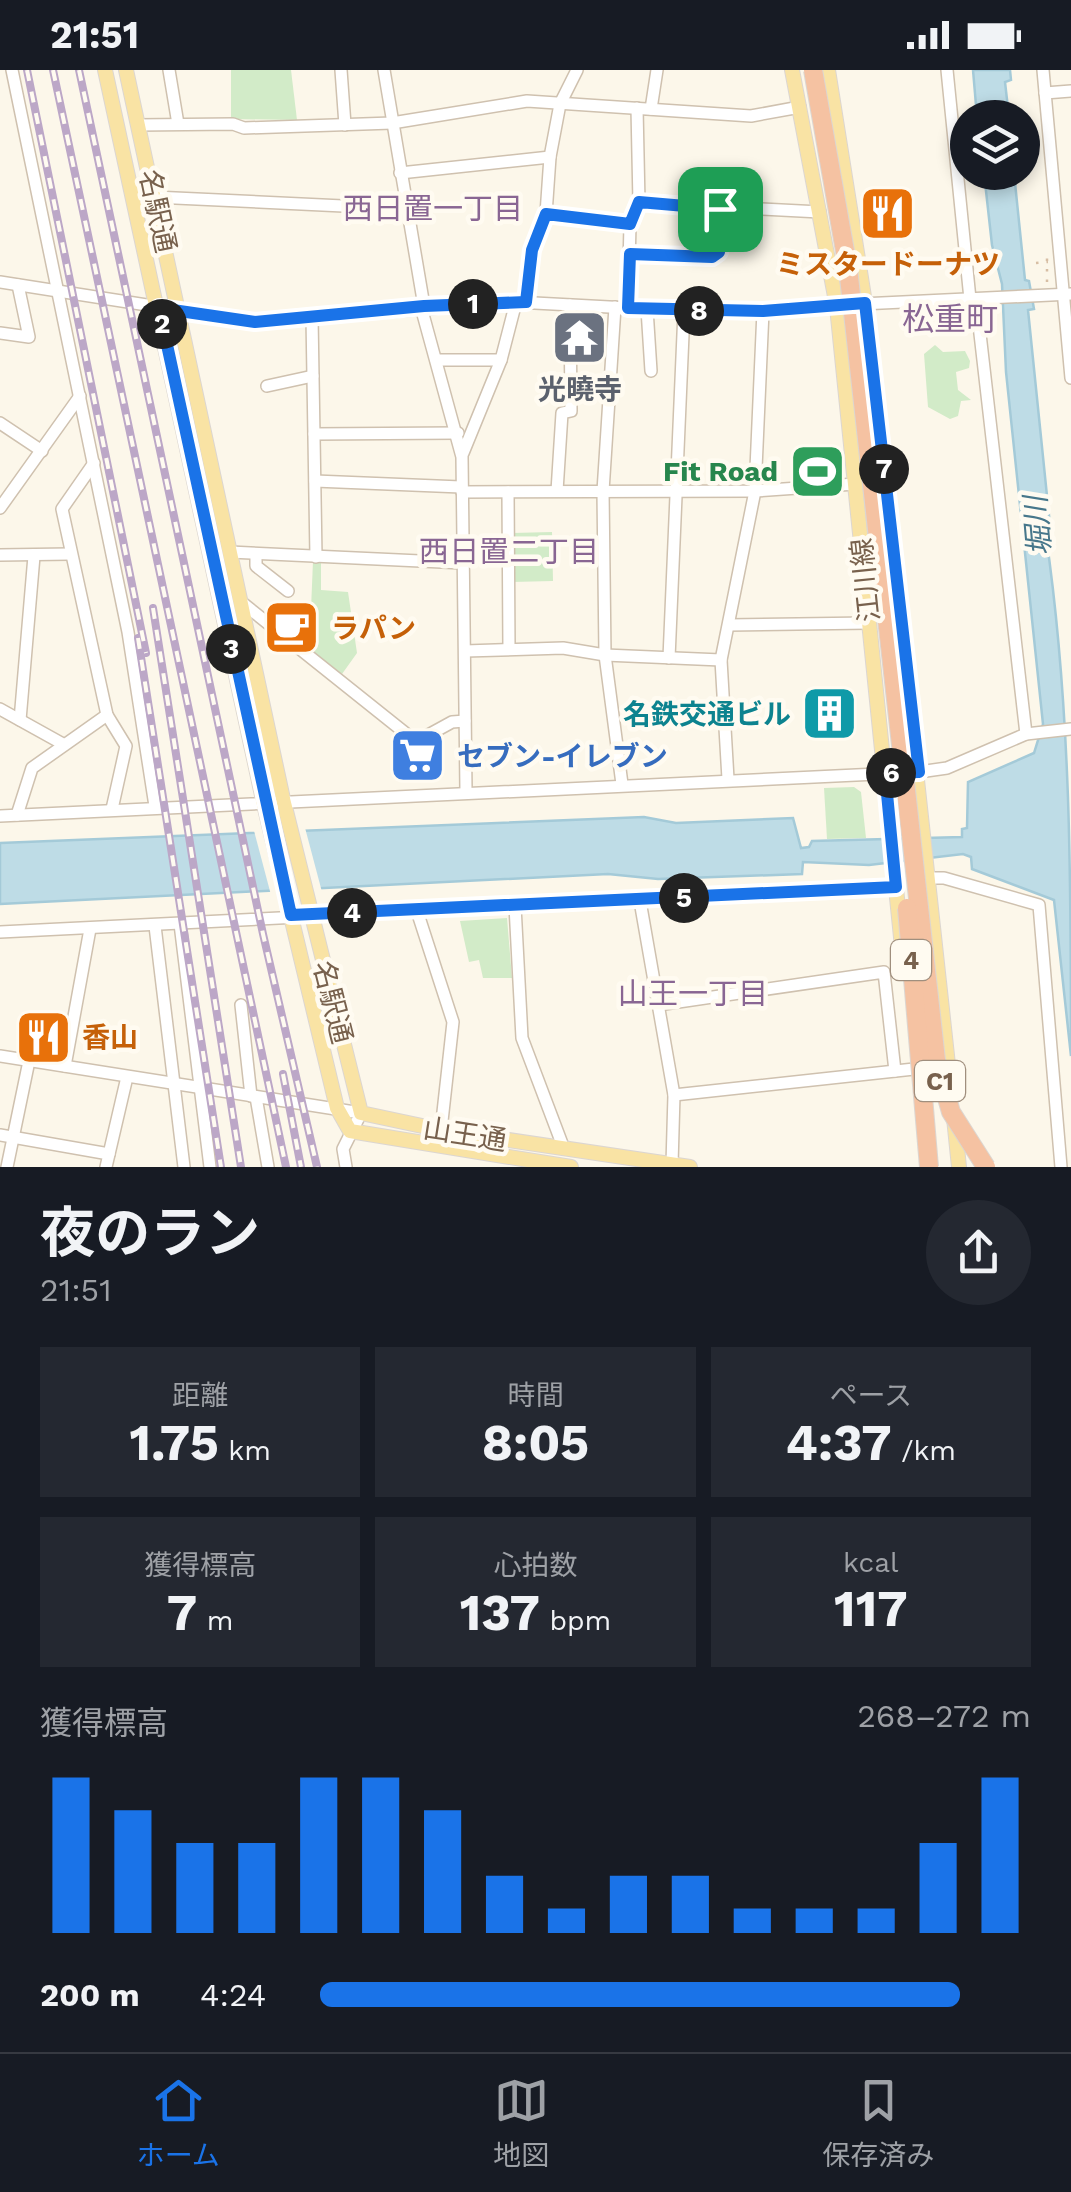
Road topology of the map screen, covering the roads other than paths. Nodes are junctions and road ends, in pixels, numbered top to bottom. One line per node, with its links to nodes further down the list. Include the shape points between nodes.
1 (12, 70): 35 (street)
2 (105, 70): 43 (main road, 名駅通)
3 (126, 70): 21 (main road, 名駅通)
4 (169, 70): 20 (street)
5 (341, 70): 22 (street)
6 (384, 70): 19 (street)
7 (577, 70): 16 (street)
8 (656, 70): 18 (street)
9 (792, 70): 17 (main road, 江川線)
10 (813, 70): 96 (highway, C1, bridge, via 848,268)
11 (828, 70): 39 (main road, 江川線)
12 (948, 70): 37 (street)
13 (1043, 70): 15 (street)
14 (1071, 90): 15 (street)
15 (1045, 92): 36 (street)
16 (560, 104): 18 (street); 19 (street, via 527,101); 23 (street)
17 (800, 107): 18 (street, via 751,116); 29 (main road, 江川線)
18 (644, 109): 26 (street)
19 (392, 123): 22 (street); 24 (street)
20 (178, 124): 21 (street); 22 (street)
21 (138, 125): 25 (main road, 名駅通)
22 (345, 126)
23 (550, 157): 24 (street); 30 (street)
24 (400, 173): 28 (street)
25 (154, 196): 28 (street); 48 (main road, 名駅通)
26 (639, 202): 27 (street); 31 (street)
27 (720, 209): 29 (street); 32 (street, via 719,252 712,257)
28 (406, 210): 41 (street)
29 (820, 212): 42 (main road, 江川線)
30 (546, 214): 31 (street); 38 (street)
31 (630, 224): 32 (street)
32 (630, 254): 44 (street)
33 (0, 282): 34 (street)
34 (18, 285): 35 (street); 50 (street, via 28,337)
35 (58, 292): 43 (street); 57 (street)
36 (1066, 295): 37 (street); 55 (street)
37 (973, 299): 39 (street); 94 (street)
38 (521, 302): 40 (street); 41 (street); 52 (street)
39 (865, 303): 42 (street); 97 (main road, 江川線)
40 (570, 305): 44 (street); 67 (street, via 571,411 562,413)
41 (422, 306): 49 (street); 51 (street)
42 (837, 307): 47 (street); 65 (main road, 江川線)
43 (159, 308): 48 (street); 103 (main road, 名駅通)
44 (622, 308): 45 (street); 68 (street)
45 (647, 309): 46 (street); 53 (street)
46 (684, 311): 47 (street); 71 (street)
47 (763, 311): 69 (street)
48 (180, 312): 49 (street, via 255,322); 73 (main road, 名駅通)
49 (312, 317): 54 (street)
50 (0, 333)
51 (436, 360): 52 (street); 60 (street)
52 (501, 360): 62 (street)
53 (651, 371)
54 (313, 376): 56 (street); 59 (street)
55 (1071, 378)
56 (266, 386)
57 (80, 396): 61 (street); 63 (street)
58 (0, 422): 61 (street)
59 (314, 434): 60 (street); 64 (street)
60 (458, 434): 62 (street)
61 (42, 450): 72 (street)
62 (462, 457): 66 (street)
63 (94, 462): 74 (street, via 62,510); 104 (street)
64 (315, 481): 66 (street); 78 (street)
65 (855, 484): 69 (street); 82 (main road, 江川線)
66 (462, 489): 70 (street); 79 (street)
67 (557, 491): 68 (street); 70 (street)
68 (603, 491): 71 (street); 86 (street)
69 (755, 491): 71 (street); 83 (street)
70 (508, 492): 84 (street)
71 (680, 492): 87 (street)
72 (0, 508)
73 (230, 552): 75 (street); 81 (main road, 名駅通)
74 (70, 554): 77 (street); 90 (street)
75 (256, 554): 78 (street); 80 (street, via 256,566)
76 (0, 556): 77 (street)
77 (34, 556): 91 (street)
78 (316, 557): 79 (street)
79 (463, 563): 85 (street)
80 (288, 591)
81 (240, 601): 92 (street, via 409,736 421,739); 102 (main road, 名駅通)
82 (869, 622): 83 (street); 98 (main road, 江川線)
83 (729, 625): 88 (street)
84 (509, 649): 85 (street); 86 (street)
85 (464, 651): 92 (street)
86 (605, 655): 87 (street); 100 (street)
87 (669, 658): 88 (street)
88 (720, 660): 99 (street)
89 (0, 709): 91 (street)
90 (106, 715): 95 (street); 105 (street, via 126,746)
91 (20, 720): 95 (street)
92 (466, 721): 101 (street)
93 (1071, 729): 94 (street)
94 (1030, 734): 97 (street, via 947,768)
95 (63, 744): 106 (street, via 32,768)
96 (900, 753): 148 (highway, 4, bridge); 150 (highway, C1, bridge, via 939,1077 957,1124)
97 (919, 772): 98 (street); 108 (main road, 江川線)
98 (885, 773): 99 (street); 109 (main road, 江川線)
99 (728, 779): 100 (street)
100 (622, 784): 101 (street)
101 (466, 791): 102 (street)
102 (282, 799): 103 (street); 113 (main road, 名駅通)
103 (263, 800): 104 (street); 114 (main road, 名駅通)
104 (155, 806): 105 (street)
105 (112, 808): 106 (street)
106 (17, 814): 107 (street)
107 (0, 816)
108 (928, 871): 149 (main road); 151 (street, via 1040,905)
109 (896, 887): 110 (street); 124 (main road)
110 (640, 900): 111 (street); 120 (street)
111 (515, 906): 112 (street); 136 (street, via 522,1038)
112 (417, 911): 113 (street); 133 (street, via 453,1022)
113 (312, 914): 114 (street); 132 (main road, 名駅通)
114 (291, 915): 115 (street); 131 (main road, 名駅通)
115 (180, 924): 116 (street); 128 (street)
116 (154, 926): 117 (street); 127 (street)
117 (90, 929): 118 (street); 123 (street)
118 (0, 932)
119 (241, 1005): 129 (street)
120 (658, 1005): 125 (street, via 884,972); 130 (street)
121 (0, 1056): 122 (street)
122 (28, 1061): 123 (street); 135 (street)
123 (65, 1066): 126 (street)
124 (914, 1069): 125 (street); 148 (main road)
125 (895, 1072): 130 (street)
126 (126, 1076): 127 (street); 138 (street)
127 (176, 1085): 128 (street); 142 (street)
128 (198, 1088): 129 (street); 143 (street)
129 (254, 1096): 131 (street); 144 (street)
130 (674, 1096): 140 (street)
131 (337, 1108): 132 (street); 134 (main road)
132 (360, 1114): 133 (main road, 山王通); 134 (street)
133 (441, 1130): 136 (main road, 山王通)
134 (350, 1132): 137 (main road, 山王通); 145 (street, via 343,1148)
135 (6, 1136): 138 (street); 141 (street)
136 (564, 1148): 139 (main road, 山王通)
137 (483, 1160): 146 (main road, 山王通)
138 (108, 1161)
139 (597, 1161): 140 (main road, 山王通)
140 (672, 1164): 147 (main road, 山王通)
141 (7, 1167)
142 (184, 1167)
143 (210, 1167)
144 (268, 1167)
145 (346, 1167)
146 (571, 1167)
147 (690, 1167)
148 (925, 1167)
149 (959, 1167)
150 (986, 1167)
151 (1062, 1167)

